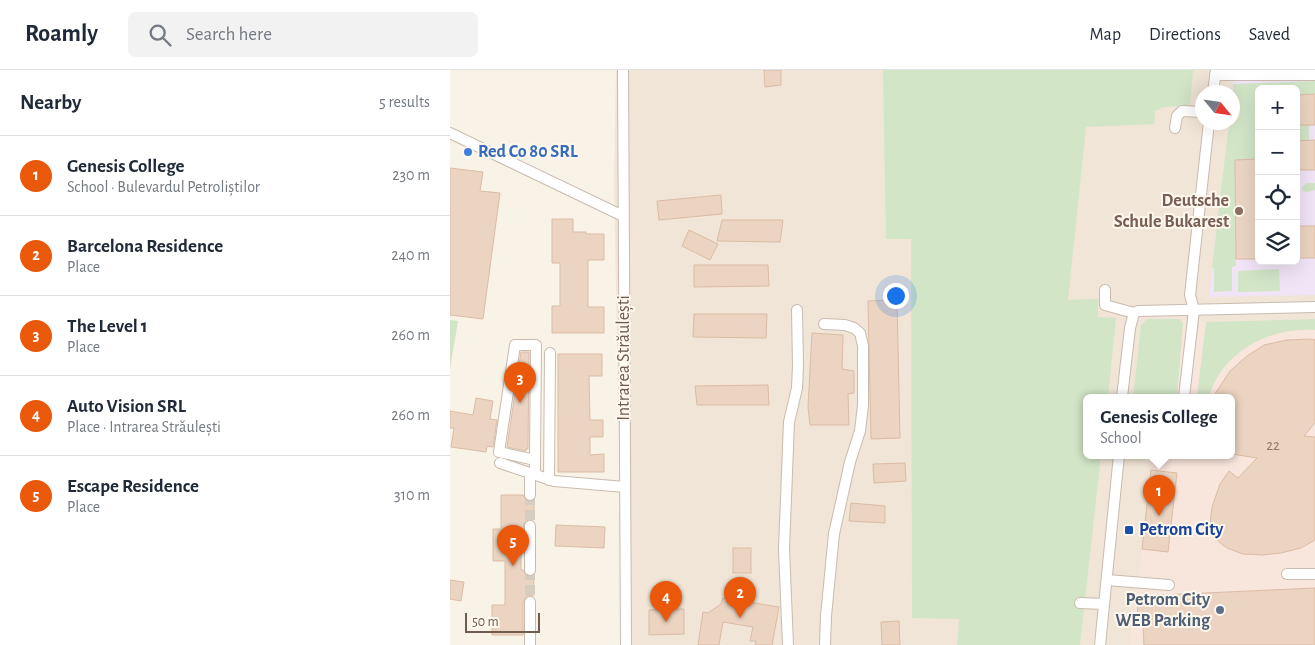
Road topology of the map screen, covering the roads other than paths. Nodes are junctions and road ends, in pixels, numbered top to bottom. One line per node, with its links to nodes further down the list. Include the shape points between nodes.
1 (623, 70): 8 (street, Intrarea Străulești)
2 (1216, 73): 3 (street)
3 (1315, 75)
4 (1195, 112): 5 (street, via 1182,111 1177,116)
5 (1175, 128)
6 (1208, 130): 12 (street, via 1190,295)
7 (450, 133): 8 (street)
8 (623, 216): 25 (street, Intrarea Străulești)
9 (1106, 290): 13 (street, via 1105,305)
10 (1315, 307): 12 (street)
11 (797, 310): 38 (street, via 798,365 788,430 784,548)
12 (1194, 310): 13 (street); 17 (street)
13 (1134, 313): 16 (street)
14 (824, 324): 39 (street, via 844,325 860,333 864,385 860,431 834,534)
15 (550, 353): 24 (street)
16 (1122, 394)
17 (1184, 394)
18 (1119, 459): 22 (street)
19 (1124, 459): 22 (street)
20 (535, 460): 20 (street, via 536,345 515,344 499,452); 23 (street)
21 (500, 463): 23 (street)
22 (1119, 467): 31 (street)
23 (533, 474): 24 (street); 26 (street)
24 (549, 480): 25 (street)
25 (625, 487): 37 (street, Intrarea Străulești)
26 (530, 495)
27 (530, 526): 28 (street)
28 (530, 570)
29 (1287, 574): 30 (street)
30 (1315, 574)
31 (1107, 580): 32 (street); 35 (street)
32 (1169, 585)
33 (530, 602): 36 (street)
34 (1080, 602): 35 (street)
35 (1104, 604): 40 (street)
36 (530, 645)
37 (626, 645)
38 (788, 645)
39 (825, 645)
40 (1100, 645)

